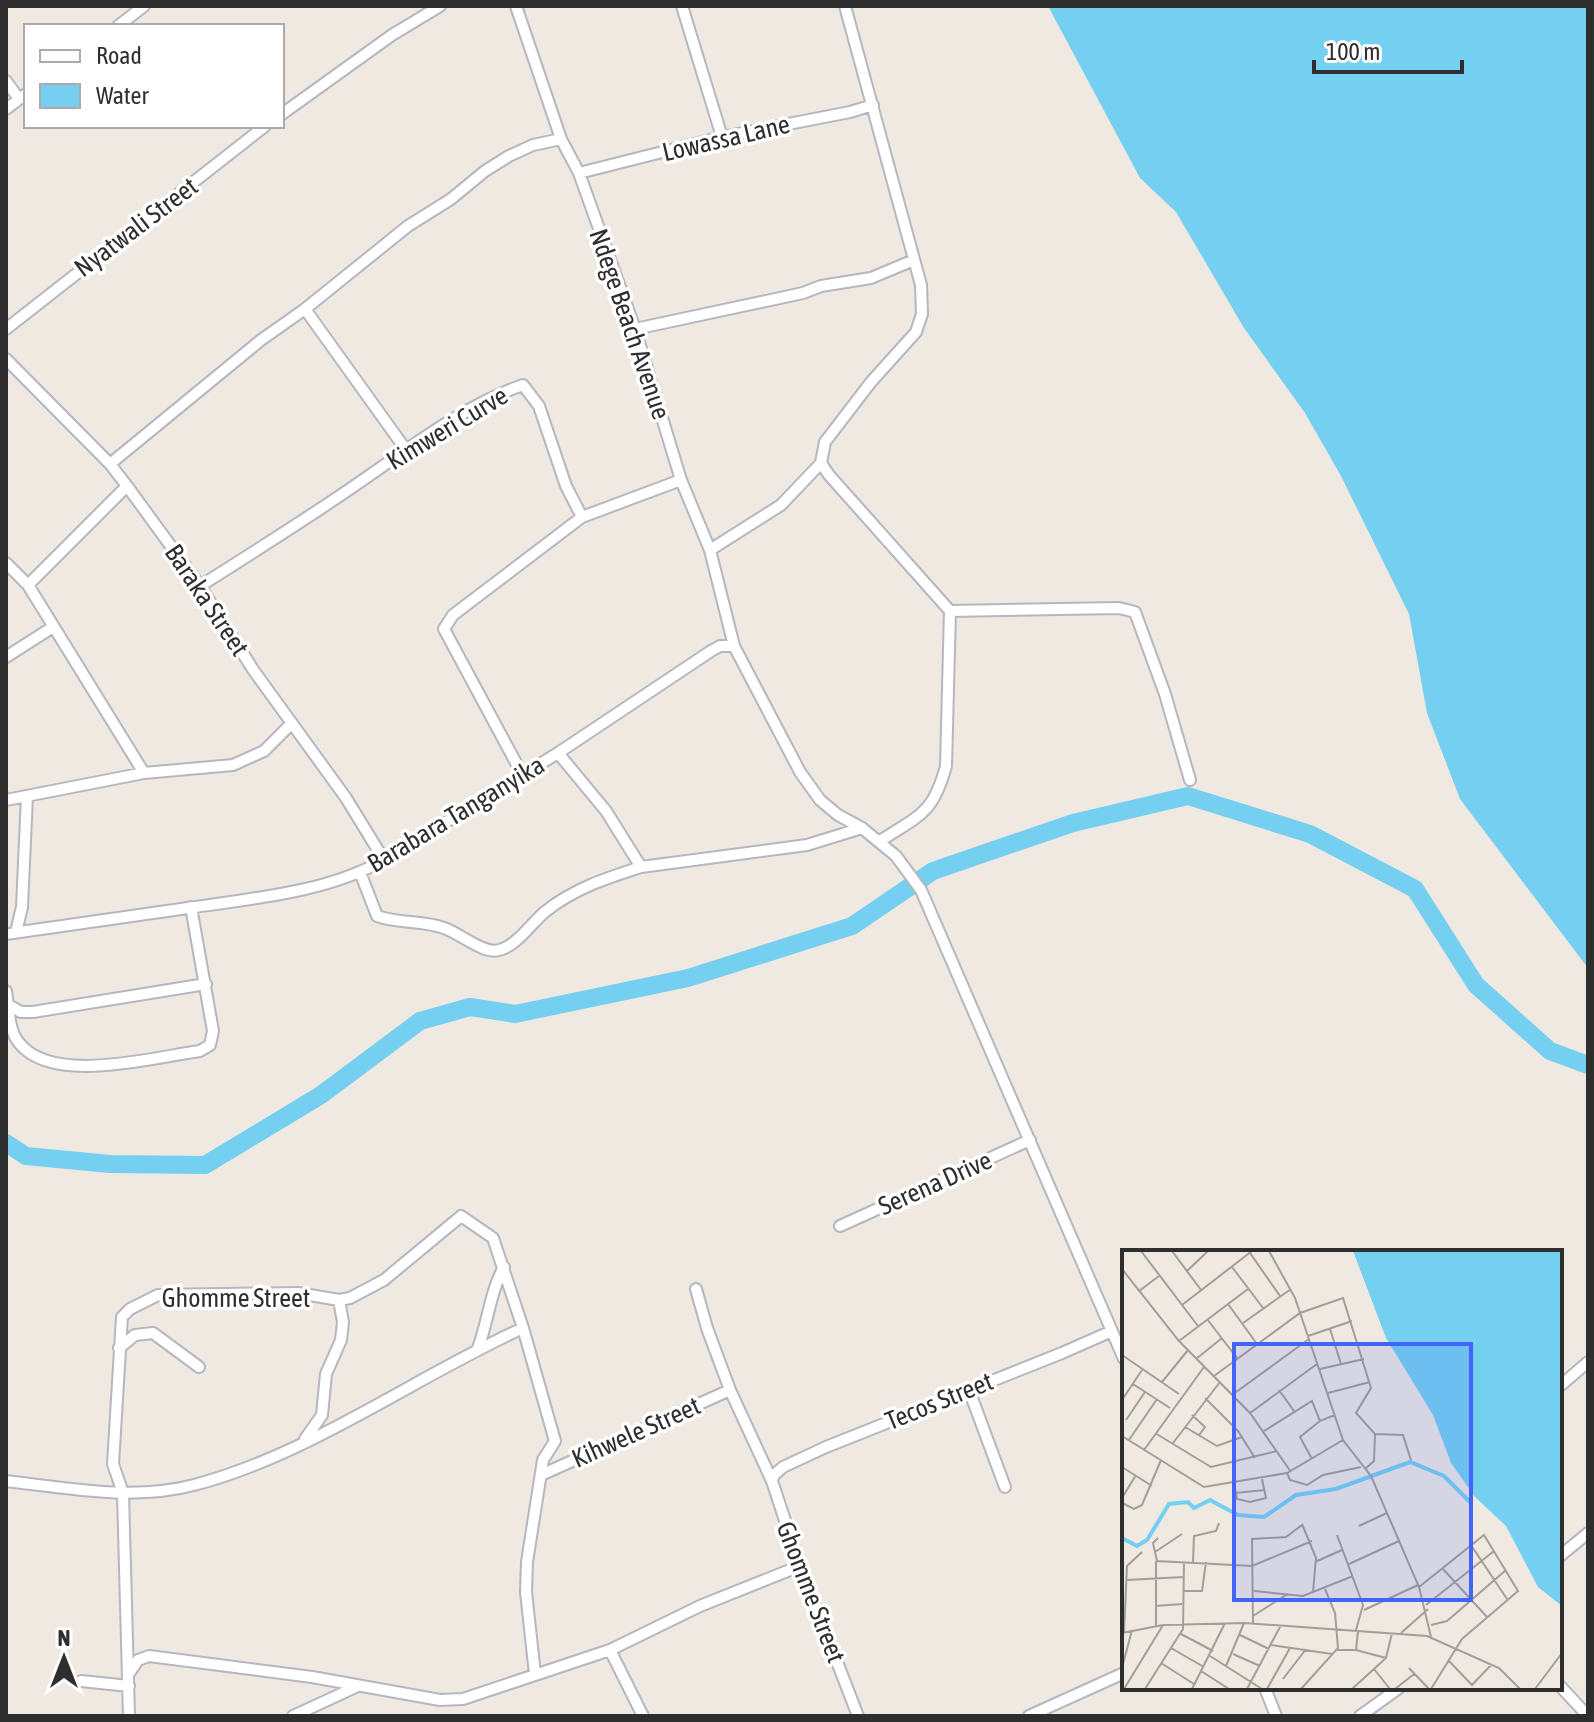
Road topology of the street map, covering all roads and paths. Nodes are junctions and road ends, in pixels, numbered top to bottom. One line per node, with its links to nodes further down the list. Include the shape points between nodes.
1 (144, 6): 6 (street)
2 (440, 6): 11 (street)
3 (516, 6): 14 (street, Ndege Beach Avenue)
4 (682, 6): 13 (street)
5 (845, 6): 9 (street)
6 (121, 24)
7 (6, 81): 8 (street)
8 (23, 96): 10 (street)
9 (873, 105): 13 (street, Lowassa Lane); 16 (street)
10 (6, 109)
11 (284, 113)
12 (262, 128): 18 (street, Nyatwali Street)
13 (722, 137): 15 (street, Lowassa Lane)
14 (561, 139): 15 (street, Ndege Beach Avenue); 17 (street, via 533,145 485,171)
15 (579, 173): 19 (street, Ndege Beach Avenue)
16 (914, 260): 19 (street, via 871,278); 22 (street, via 923,296 916,332 825,442)
17 (305, 309): 21 (street); 23 (street)
18 (6, 329)
19 (635, 329): 24 (street, Ndege Beach Avenue)
20 (6, 359): 23 (street, Baraka Street)
21 (406, 450): 26 (street, Kimweri Curve, via 497,394 523,385 539,406); 30 (street, Kimweri Curve)
22 (821, 463): 27 (street, via 781,505); 31 (street)
23 (110, 464): 25 (street, Baraka Street)
24 (681, 480): 26 (street); 27 (street, Ndege Beach Avenue)
25 (127, 486): 29 (street); 30 (street, Baraka Street)
26 (582, 517): 38 (street, via 453,615 444,629)
27 (710, 550): 33 (street, Ndege Beach Avenue)
28 (6, 563): 29 (street)
29 (28, 585): 32 (street)
30 (200, 586): 35 (street, Baraka Street)
31 (950, 611): 39 (street, via 1135,612); 43 (street, via 946,766 940,788 923,813)
32 (53, 627): 34 (street); 37 (street)
33 (734, 646): 36 (street, Barabara Tanganyika, via 711,651); 42 (street, Ndege Beach Avenue, via 800,772 829,808)
34 (6, 657)
35 (292, 723): 37 (street, via 249,760); 44 (street, Baraka Street)
36 (558, 753): 38 (street, Barabara Tanganyika); 45 (street, via 606,811)
37 (144, 773): 40 (street)
38 (522, 774): 44 (street, Barabara Tanganyika)
39 (1190, 780)
40 (27, 796): 41 (street); 48 (street, via 22,907)
41 (6, 800)
42 (862, 828): 43 (street, Ndege Beach Avenue); 45 (street, via 807,845)
43 (880, 841): 52 (street, Ndege Beach Avenue, via 921,890)
44 (384, 860): 46 (street, Barabara Tanganyika)
45 (641, 867): 46 (street, via 575,891 503,950 490,952 443,927 377,916)
46 (360, 872): 47 (street, Barabara Tanganyika, via 318,886)
47 (191, 907): 48 (street, Barabara Tanganyika); 49 (street)
48 (11, 933)
49 (206, 984): 51 (street, via 33,1012); 51 (street, via 210,1045 200,1051 107,1064 52,1063 31,1055 14,1035)
50 (6, 991): 51 (street)
51 (8, 1005)
52 (1030, 1140): 53 (street, Serena Drive); 58 (street, Ndege Beach Avenue)
53 (840, 1226)
54 (504, 1267): 56 (street, Ghomme Street, via 493,1238 460,1217 384,1280); 57 (street); 60 (street)
55 (696, 1289): 65 (street, Ghomme Street)
56 (339, 1300): 59 (street, Ghomme Street, via 298,1293 158,1295 125,1313); 67 (street, via 341,1340 326,1374 322,1415)
57 (523, 1328): 60 (street); 68 (street, via 555,1441)
58 (1112, 1331): 61 (street, Ndege Beach Avenue); 66 (street, Tecos Street)
59 (119, 1348): 63 (street, via 135,1335 153,1333); 72 (street, Ghomme Street, via 113,1464)
60 (478, 1348): 67 (street)
61 (1122, 1354)
62 (1588, 1362): 64 (street)
63 (199, 1367)
64 (1562, 1384)
65 (730, 1390): 68 (street, Kihwele Street); 70 (street, Ghomme Street)
66 (969, 1390): 70 (street, Tecos Street, via 826,1447 783,1467); 71 (street)
67 (304, 1441): 72 (street, via 192,1485)
68 (541, 1475): 78 (street, via 526,1592)
69 (6, 1481): 72 (street)
70 (772, 1481): 75 (street, Ghomme Street)
71 (1005, 1487)
72 (123, 1493): 77 (street, Ghomme Street)
73 (1586, 1539): 74 (street)
74 (1562, 1555)
75 (800, 1566): 76 (street); 89 (street, Ghomme Street)
76 (610, 1650): 78 (street); 88 (street)
77 (130, 1672): 81 (street, via 138,1660 149,1656); 82 (street, Ghomme Street)
78 (535, 1674): 81 (street, via 452,1701)
79 (1122, 1674): 90 (street)
80 (81, 1681): 82 (street)
81 (360, 1685): 87 (street)
82 (129, 1686): 86 (street, Ghomme Street)
83 (1562, 1688): 93 (street)
84 (1266, 1690): 91 (street)
85 (1396, 1690): 92 (street)
86 (129, 1716)
87 (293, 1716)
88 (643, 1716)
89 (858, 1716)
90 (1029, 1716)
91 (1276, 1716)
92 (1360, 1716)
93 (1588, 1716)

